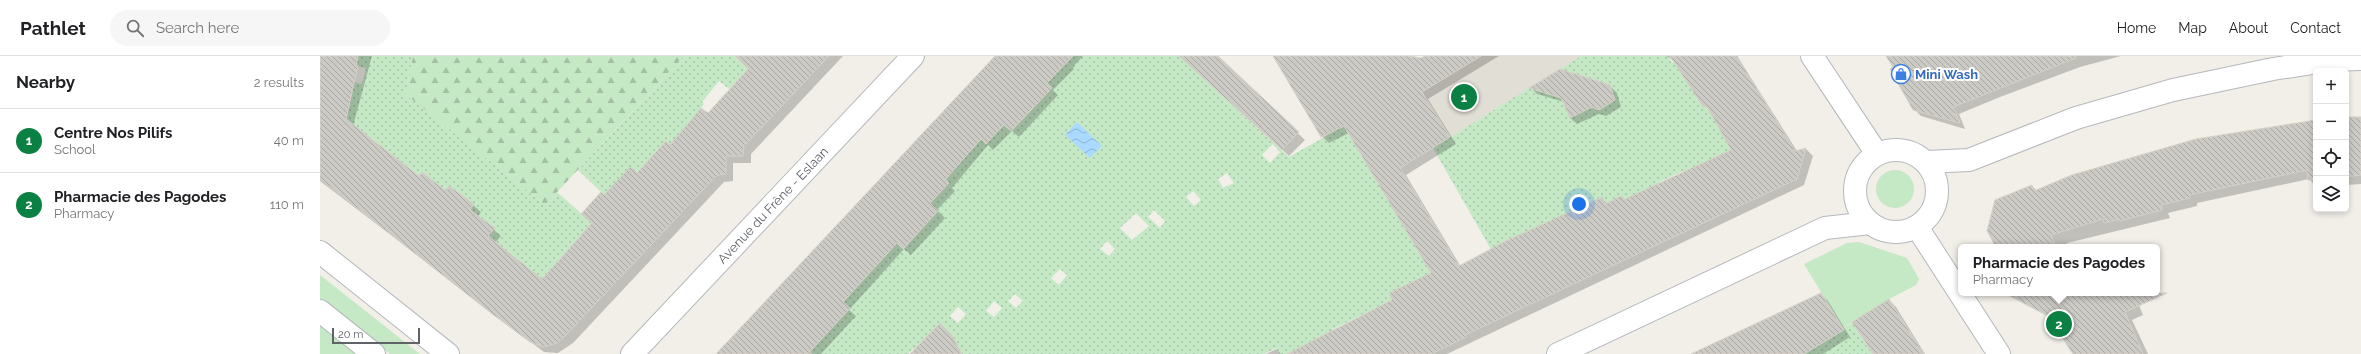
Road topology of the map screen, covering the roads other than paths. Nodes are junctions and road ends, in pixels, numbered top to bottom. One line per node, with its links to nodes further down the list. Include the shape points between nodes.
1 (913, 56): 19 (street, Avenue du Frêne - Eslaan)
2 (1812, 56): 5 (street)
3 (2331, 58): 4 (street); 6 (street, via 2173,90 2076,118)
4 (2361, 59)
5 (1877, 154): 7 (street, via 1886,150 1908,151); 9 (street, via 1864,164 1860,171)
6 (1969, 160): 7 (street); 8 (street)
7 (1926, 162): 8 (street, via 1936,180)
8 (1938, 190): 11 (street, via 1932,211)
9 (1855, 193): 10 (street, via 1859,209); 12 (street)
10 (1870, 223): 11 (street, via 1878,228 1898,232); 12 (street)
11 (1917, 227): 14 (street)
12 (1825, 228): 20 (street)
13 (320, 252): 18 (street)
14 (1958, 291)
15 (1961, 296): 21 (street)
16 (320, 311): 17 (street)
17 (374, 354)
18 (448, 354)
19 (632, 354)
20 (1558, 354)
21 (1998, 354)

